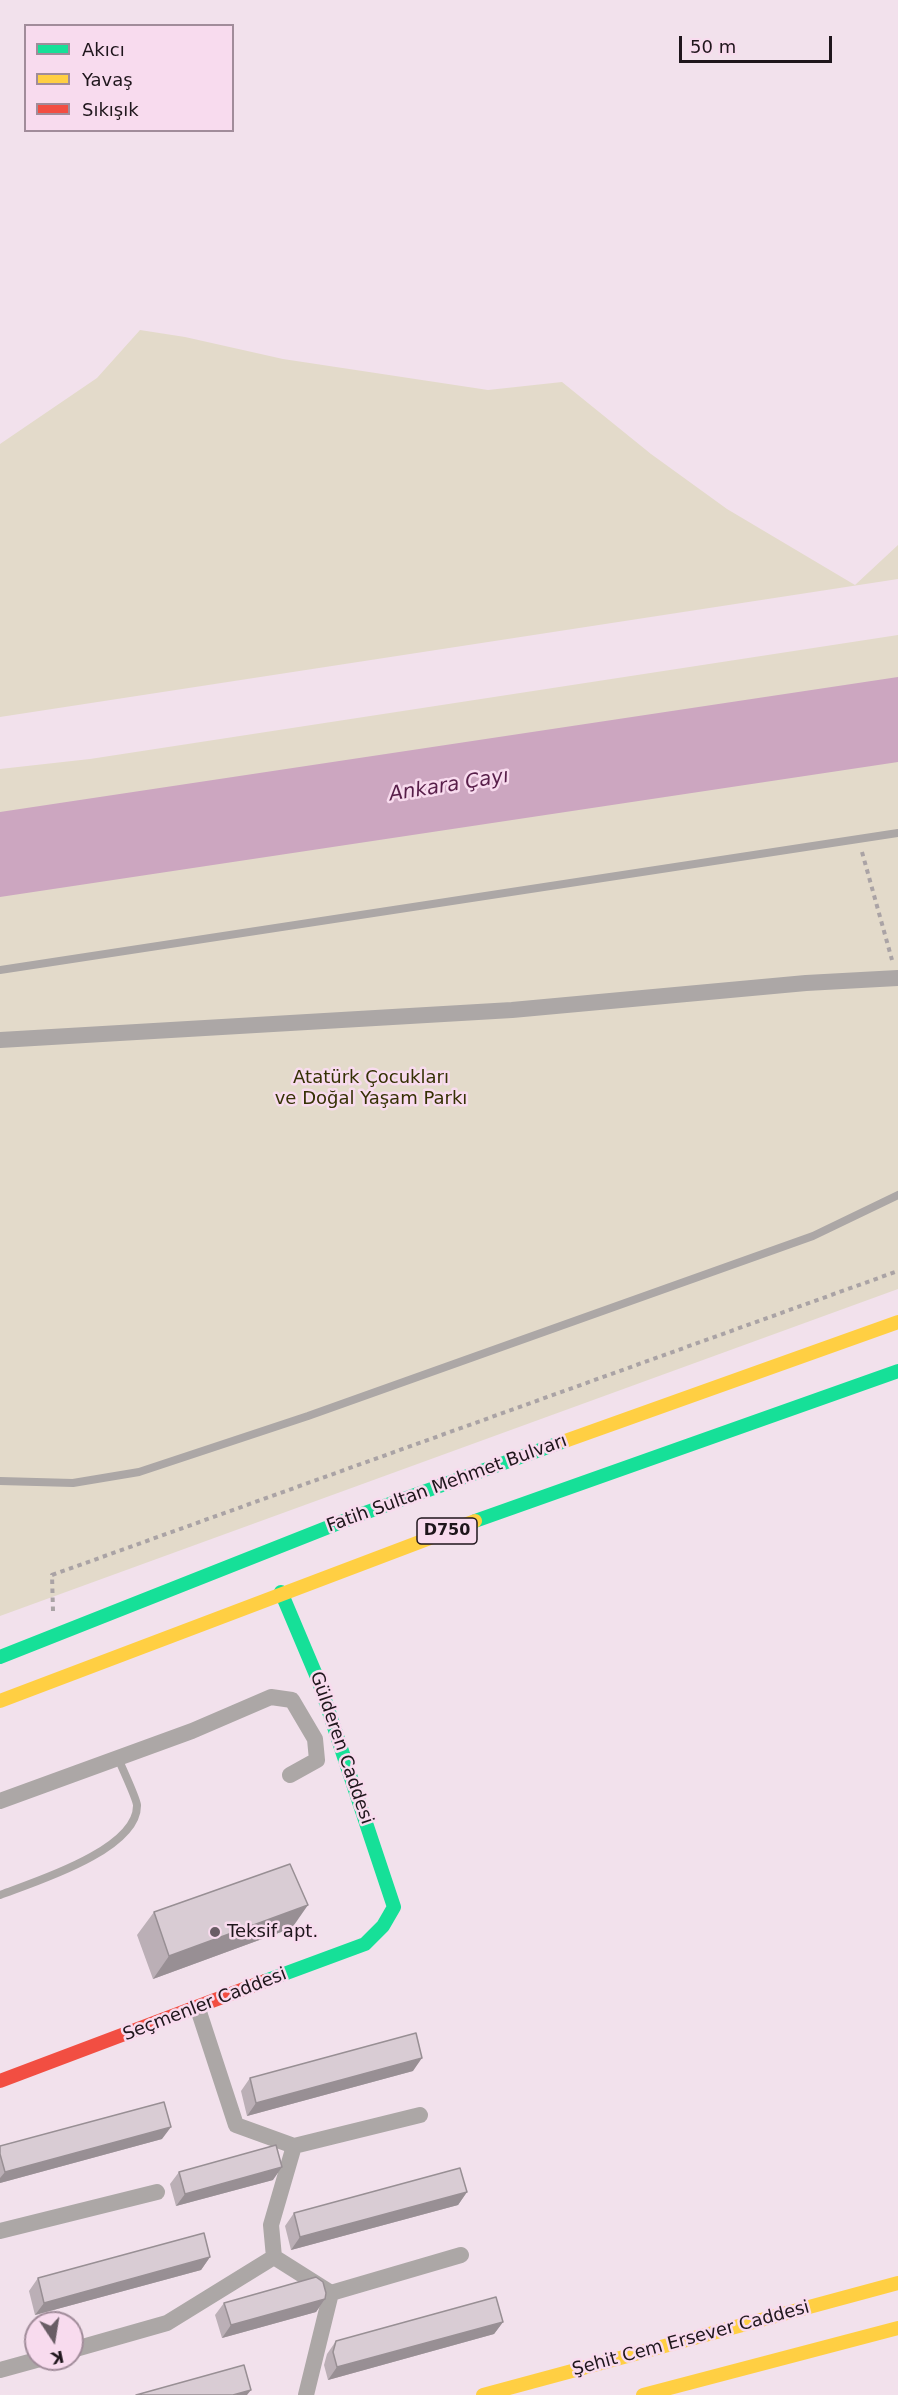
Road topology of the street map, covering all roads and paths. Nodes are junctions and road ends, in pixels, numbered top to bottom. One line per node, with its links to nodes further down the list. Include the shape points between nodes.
1 (898, 833): 2 (lane)
2 (859, 839): 3 (lane); 4 (path)
3 (0, 970)
4 (896, 973): 5 (street, via 512,1010)
5 (0, 1040)
6 (898, 1195): 10 (lane, via 813,1236 139,1472 73,1483)
7 (898, 1271): 12 (path, via 52,1575)
8 (898, 1322): 12 (main road, Fatih Sultan Mehmet Bulvarı / D750, via 359,1515)
9 (898, 1371): 11 (main road, D750, via 657,1454)
10 (0, 1482)
11 (282, 1592): 14 (main road, D750); 19 (main road, Gülderen Caddesi, via 319,1682)
12 (54, 1635): 13 (main road, Fatih Sultan Mehmet Bulvarı / D750)
13 (0, 1657)
14 (0, 1701)
15 (118, 1758): 16 (street, via 271,1697 292,1701 315,1739 317,1760); 17 (street); 18 (lane, via 137,1805 130,1825 87,1860)
16 (290, 1775)
17 (0, 1801)
18 (0, 1895)
19 (394, 1907): 20 (main road, Seçmenler Caddesi, via 383,1926 365,1944)
20 (198, 2009): 21 (main road, Seçmenler Caddesi); 23 (street, via 236,2125)
21 (0, 2082)
22 (420, 2115): 23 (street)
23 (294, 2146): 27 (street, via 271,2225)
24 (157, 2192): 25 (street)
25 (0, 2231)
26 (461, 2255): 29 (street)
27 (274, 2257): 29 (street); 31 (street, via 166,2323)
28 (898, 2283): 35 (main road, Şehit Cem Ersever Caddesi)
29 (331, 2293): 34 (street)
30 (898, 2328): 36 (main road)
31 (84, 2347)
32 (24, 2363): 33 (street)
33 (0, 2370)
34 (306, 2395)
35 (483, 2395)
36 (643, 2395)

